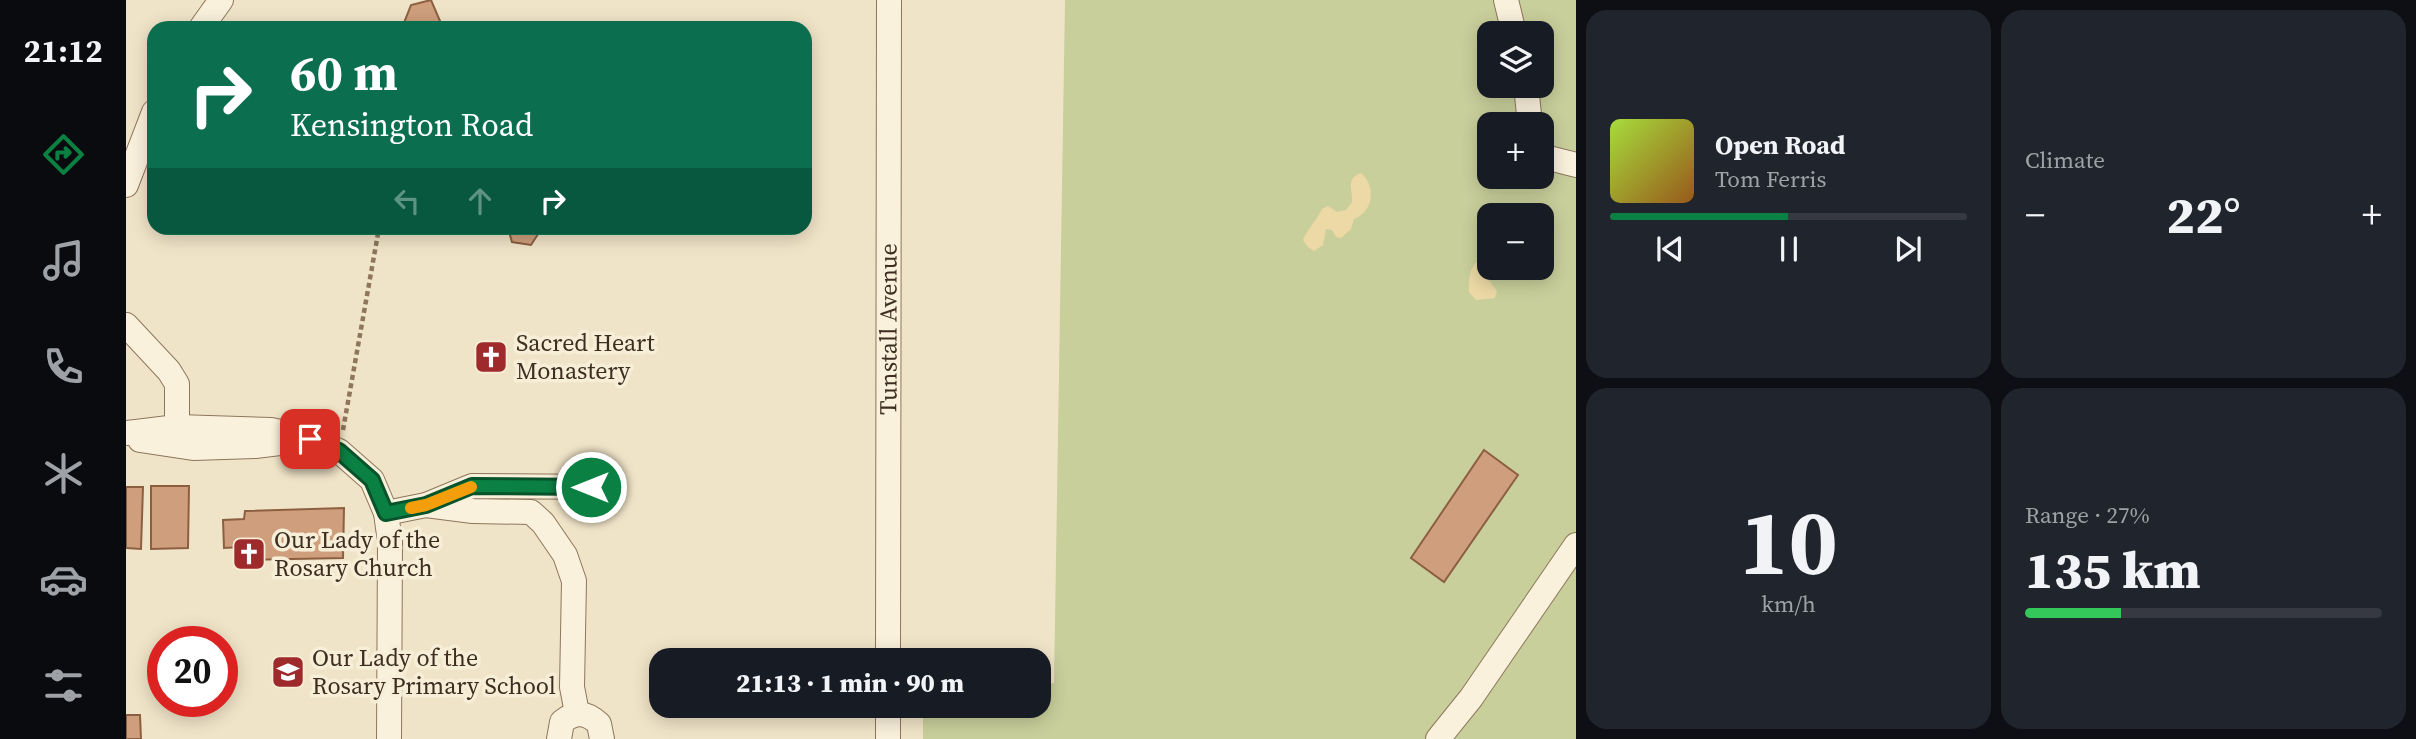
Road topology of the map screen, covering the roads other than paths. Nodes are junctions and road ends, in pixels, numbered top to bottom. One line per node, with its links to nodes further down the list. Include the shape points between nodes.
1 (221, 0): 4 (street)
2 (890, 0): 18 (street, Tunstall Avenue)
3 (1506, 0): 5 (street)
4 (206, 21)
5 (1511, 21)
6 (147, 130): 9 (street)
7 (1554, 159): 8 (street)
8 (1576, 165)
9 (126, 185)
10 (126, 325): 11 (street, via 177,384)
11 (177, 426): 12 (street); 13 (street, via 271,430)
12 (126, 435): 13 (street, via 193,448)
13 (310, 439): 16 (street, via 339,451 372,480)
14 (606, 487): 15 (street, via 472,486)
15 (426, 505): 16 (street); 19 (street, via 531,512 543,523 565,555 574,581 572,687)
16 (386, 513): 21 (street, via 390,542)
17 (1576, 545): 25 (street)
18 (888, 648)
19 (577, 713): 22 (street, via 562,722); 23 (street, via 599,724)
20 (888, 718): 24 (street)
21 (389, 739)
22 (559, 739)
23 (602, 739)
24 (888, 739)
25 (1438, 739)

